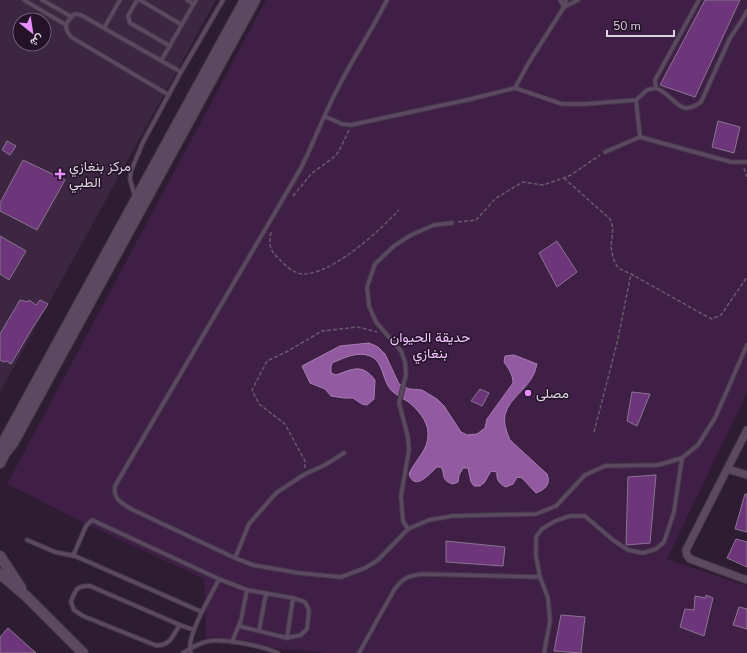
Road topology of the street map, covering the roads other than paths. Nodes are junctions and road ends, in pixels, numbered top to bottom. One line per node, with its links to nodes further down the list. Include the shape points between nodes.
1 (24, 0): 18 (lane)
2 (42, 0): 17 (lane)
3 (120, 0): 20 (lane)
4 (139, 0): 19 (lane); 21 (lane, via 128,16 130,23)
5 (187, 0): 14 (lane)
6 (223, 0): 23 (lane)
7 (245, 0): 32 (main road)
8 (254, 0): 35 (main road)
9 (387, 0): 28 (lane)
10 (560, 0): 15 (lane)
11 (566, 0): 15 (lane)
12 (578, 0): 15 (lane)
13 (699, 0): 25 (lane, via 655,80)
14 (195, 2): 19 (lane)
15 (564, 7): 24 (lane)
16 (747, 11): 25 (lane, via 730,38 701,102 685,109)
17 (72, 17): 18 (lane); 20 (lane, via 81,14)
18 (66, 25): 26 (lane, via 66,31 71,37)
19 (182, 25): 21 (lane)
20 (104, 28): 22 (lane)
21 (170, 46): 22 (lane)
22 (161, 61): 23 (lane)
23 (181, 72): 26 (lane)
24 (515, 88): 27 (lane, via 562,104); 28 (lane, via 351,125)
25 (656, 88): 27 (lane, via 647,90)
26 (169, 95): 32 (lane, via 143,142 131,171 130,179)
27 (636, 100): 29 (lane)
28 (324, 116): 47 (lane, via 301,168 115,486 114,493 118,500 131,509)
29 (640, 137): 30 (lane); 31 (lane, via 731,162)
30 (605, 152)
31 (747, 162)
32 (136, 201): 35 (main road)
33 (452, 223): 42 (lane, via 434,225 394,246 375,264 367,287 369,306 376,322 401,351 406,362 405,381 399,399 409,450 401,496 403,521)
34 (747, 345): 38 (lane, via 715,418 698,445)
35 (56, 355): 39 (main road)
36 (747, 430): 40 (street)
37 (344, 453): 47 (lane, via 276,493 249,524)
38 (682, 458): 42 (lane, via 658,465 605,466 585,475 556,506 536,514 452,516 429,520); 49 (lane, via 674,512 664,542 643,553 628,550 585,516 570,516 542,529 536,538)
39 (2, 461)
40 (727, 469): 41 (street); 51 (street, via 686,550 690,559)
41 (747, 475)
42 (408, 529): 47 (lane, via 378,560 365,568 341,576 299,573 253,565)
43 (27, 540): 45 (lane, via 55,552)
44 (0, 549): 46 (main road)
45 (73, 556): 50 (lane, via 86,526 92,520); 56 (lane)
46 (2, 558): 54 (main road)
47 (235, 558)
48 (0, 574): 54 (main road)
49 (540, 577): 67 (lane, via 409,575 394,590); 68 (lane, via 548,598 550,621)
50 (219, 579): 52 (lane); 56 (lane)
51 (747, 580)
52 (247, 590): 53 (lane); 58 (lane)
53 (266, 593): 55 (lane); 60 (lane)
54 (26, 596): 64 (main road)
55 (293, 598): 61 (lane); 61 (lane, via 305,602 309,610 307,629 301,636)
56 (202, 612): 59 (lane)
57 (180, 625): 57 (lane, via 90,586 82,586 75,590 71,602 74,610 83,616 155,645 162,646 167,643); 59 (lane)
58 (238, 626): 60 (lane); 62 (lane)
59 (194, 630): 63 (lane, via 190,638)
60 (259, 631): 61 (lane)
61 (287, 638)
62 (232, 642): 63 (lane, via 206,642); 66 (lane)
63 (190, 651): 65 (lane)
64 (83, 653)
65 (183, 653)
66 (278, 653)
67 (359, 653)
68 (544, 653)

